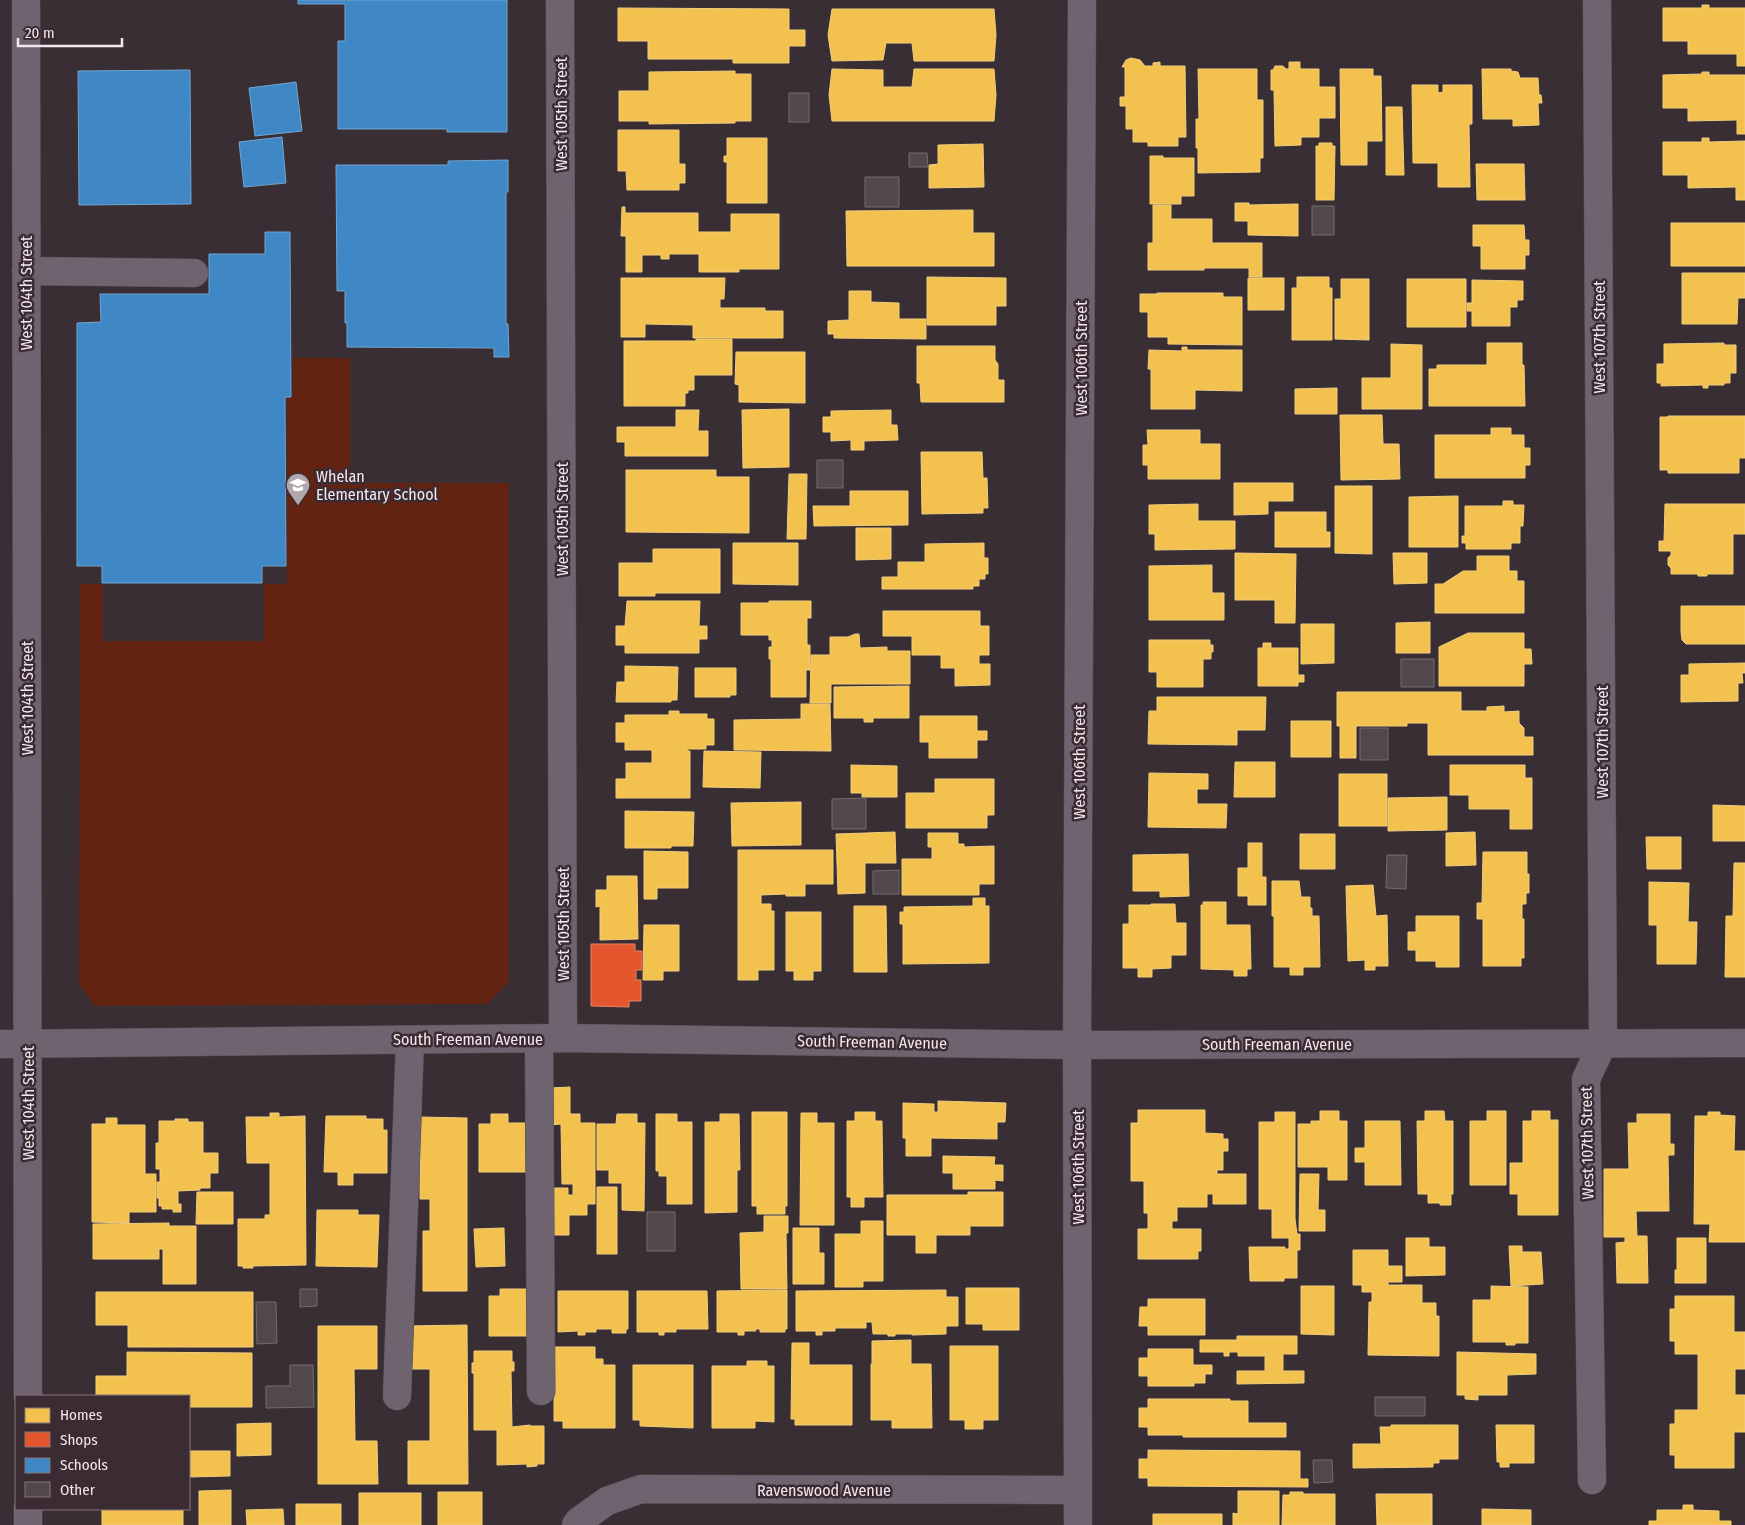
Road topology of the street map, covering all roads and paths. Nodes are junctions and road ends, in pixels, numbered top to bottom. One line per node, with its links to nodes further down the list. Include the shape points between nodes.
1 (26, 0): 5 (street, West 104th Street)
2 (560, 0): 7 (street, West 105th Street)
3 (1082, 0): 13 (street, West 106th Street)
4 (1598, 0): 11 (street, West 107th Street)
5 (26, 271): 6 (street); 10 (street, West 104th Street)
6 (194, 273)
7 (551, 1038): 8 (street, South Freeman Avenue); 13 (street, South Freeman Avenue); 14 (street, West 105th Street)
8 (410, 1040): 10 (street, South Freeman Avenue); 16 (street)
9 (1745, 1042): 11 (street, South Freeman Avenue)
10 (28, 1043): 12 (street, South Freeman Avenue); 15 (street, West 104th Street)
11 (1603, 1043): 13 (street, South Freeman Avenue); 17 (street, West 107th Street, via 1586,1079)
12 (0, 1044)
13 (1077, 1045): 18 (street, West 106th Street)
14 (542, 1391)
15 (28, 1395)
16 (396, 1396)
17 (1592, 1480)
18 (1078, 1490): 20 (street, Ravenswood Avenue, via 641,1490 607,1501); 22 (street, West 106th Street)
19 (28, 1510): 21 (street)
20 (578, 1523)
21 (28, 1525)
22 (1078, 1525)

